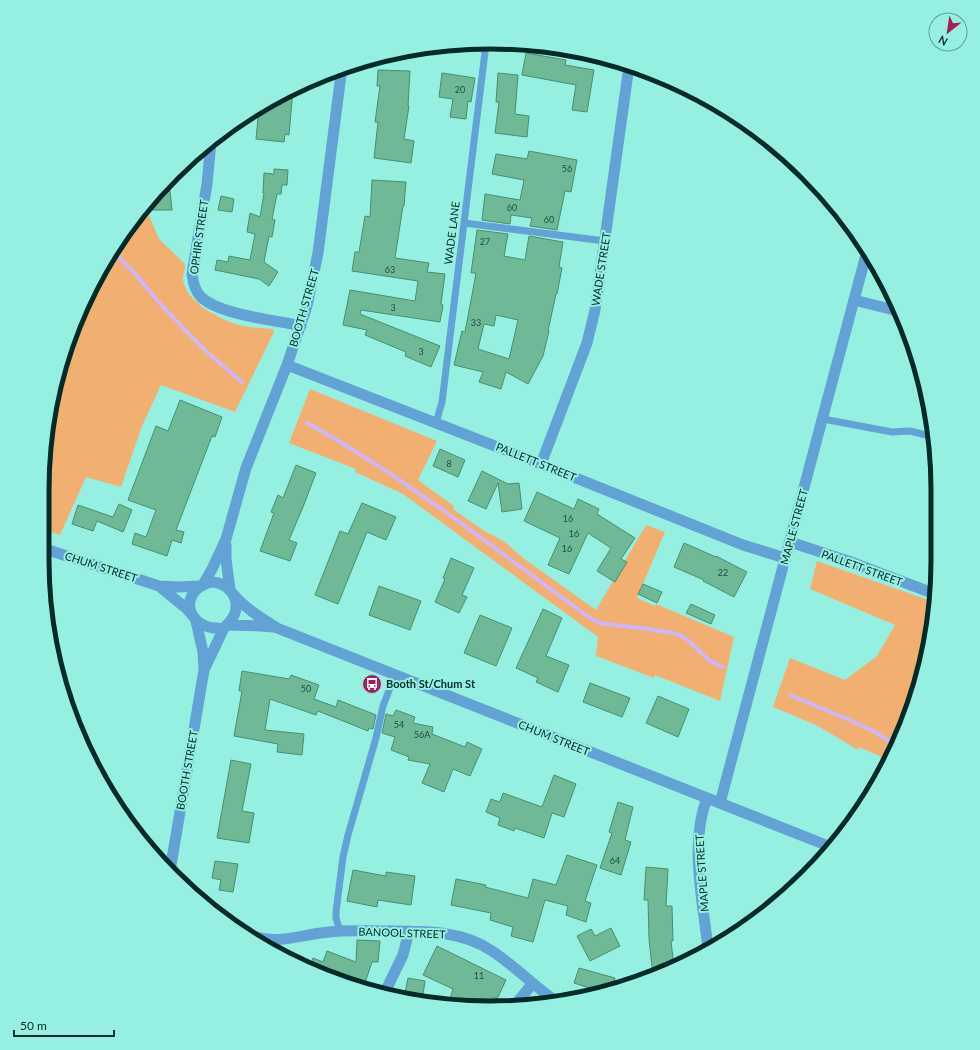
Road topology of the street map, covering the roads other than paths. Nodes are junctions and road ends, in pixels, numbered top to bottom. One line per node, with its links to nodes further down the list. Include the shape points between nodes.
1 (485, 49): 5 (lane, WADE LANE)
2 (628, 71): 6 (street, WADE STREET)
3 (341, 75): 10 (street, BOOTH STREET, via 318,253)
4 (210, 149): 10 (street, OPHIR STREET, via 192,274 194,286 200,296 212,305)
5 (464, 222): 6 (lane); 13 (lane, WADE LANE, via 442,402)
6 (605, 241): 15 (street, WADE STREET, via 595,310 587,342)
7 (865, 258): 8 (street, MAPLE STREET)
8 (854, 300): 9 (street); 12 (street, MAPLE STREET)
9 (892, 310)
10 (301, 326): 11 (street, BOOTH STREET)
11 (287, 365): 13 (street, PALLETT STREET); 16 (street, BOOTH STREET, via 246,468)
12 (823, 419): 14 (lane, via 892,432 910,431); 17 (street, MAPLE STREET)
13 (436, 423): 15 (street, PALLETT STREET)
14 (927, 435)
15 (541, 464): 19 (street, PALLETT STREET, via 743,545)
16 (226, 539): 20 (street, BOOTH STREET, via 212,569); 22 (street, BOOTH STREET, via 226,559)
17 (790, 542): 19 (street, MAPLE STREET); 23 (street, PALLETT STREET)
18 (49, 550): 21 (street, CHUM STREET)
19 (785, 558): 30 (street, MAPLE STREET)
20 (201, 585): 21 (street, CHUM STREET); 22 (street, via 218,583); 24 (street, via 191,600)
21 (159, 586): 24 (street, CHUM STREET, via 187,608)
22 (232, 592): 25 (street, via 236,607); 26 (street, CHUM STREET, via 246,607)
23 (930, 592)
24 (194, 618): 25 (street, via 207,627 216,629); 27 (street, BOOTH STREET, via 203,652)
25 (225, 626): 26 (street, CHUM STREET); 27 (street, BOOTH STREET)
26 (277, 628): 28 (street, CHUM STREET)
27 (204, 670): 32 (street, BOOTH STREET)
28 (395, 675): 29 (street, CHUM STREET); 33 (lane, via 383,706 345,850 336,912)
29 (707, 798): 30 (street, CHUM STREET); 36 (street, MAPLE STREET, via 699,825 699,853 700,886)
30 (720, 803): 31 (street, CHUM STREET)
31 (827, 845)
32 (171, 865)
33 (340, 931): 34 (street, BANOOL STREET); 35 (street, BANOOL STREET)
34 (409, 931): 37 (street, BANOOL STREET, via 450,934 479,944 501,957); 38 (street, via 402,955)
35 (265, 939)
36 (707, 944)
37 (533, 982): 39 (street, BANOOL STREET); 40 (street)
38 (386, 989)
39 (551, 997)
40 (519, 1000)

